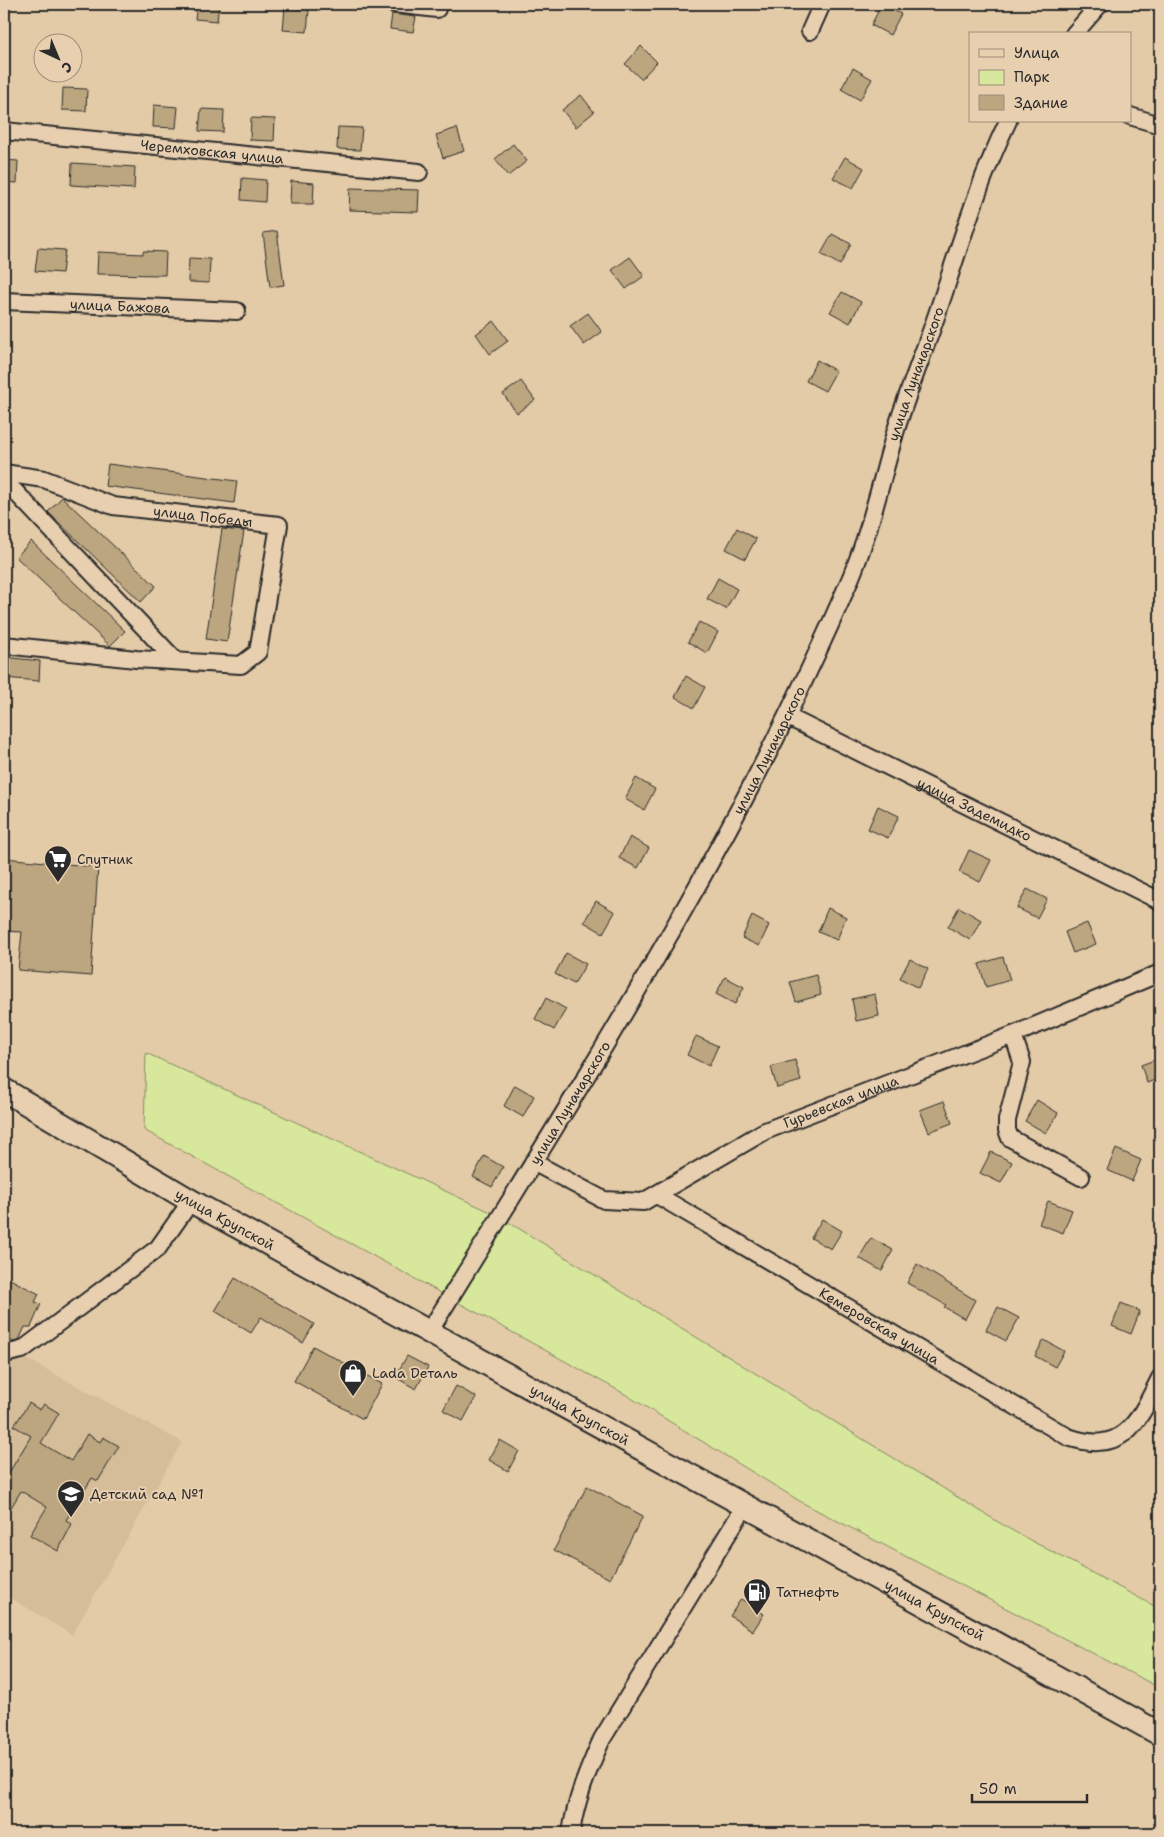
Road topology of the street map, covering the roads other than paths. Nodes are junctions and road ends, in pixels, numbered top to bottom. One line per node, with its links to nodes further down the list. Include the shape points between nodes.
1 (394, 4): 4 (street)
2 (822, 4): 5 (street)
3 (1100, 4): 6 (street)
4 (437, 9)
5 (810, 31)
6 (1076, 32)
7 (1132, 117): 9 (street)
8 (1008, 122): 18 (street, улица Луначарского, via 987,164 903,408 851,577)
9 (1160, 125)
10 (4, 131): 11 (street, Черемховская улица)
11 (419, 172)
12 (4, 301): 13 (street, улица Бажова)
13 (238, 311)
14 (4, 473): 17 (street, улица Победы, via 44,479 113,506 279,525 258,652 241,664)
15 (4, 480): 17 (street)
16 (4, 645): 17 (street)
17 (176, 661)
18 (788, 717): 19 (street, улица Задемидко); 23 (street, улица Луначарского, via 685,910)
19 (1160, 901)
20 (1160, 974): 21 (street, Гурьевская улица)
21 (1013, 1035): 24 (street, via 1022,1062 1007,1120 1010,1138); 25 (street, Гурьевская улица, via 765,1131 673,1182)
22 (4, 1090): 26 (street, улица Крупской)
23 (533, 1162): 25 (street, Гурьевская улица, via 604,1200 643,1202); 27 (street, улица Луначарского)
24 (1081, 1177)
25 (657, 1195): 29 (street, Кемеровская улица, via 1068,1437 1087,1444 1120,1438 1134,1425)
26 (192, 1201): 27 (street, улица Крупской); 28 (street, via 158,1248 22,1350)
27 (429, 1332): 30 (street, улица Крупской)
28 (4, 1354)
29 (1160, 1378)
30 (745, 1506): 31 (street, улица Крупской); 32 (street, via 602,1739 586,1774)
31 (1160, 1734)
32 (571, 1833)

